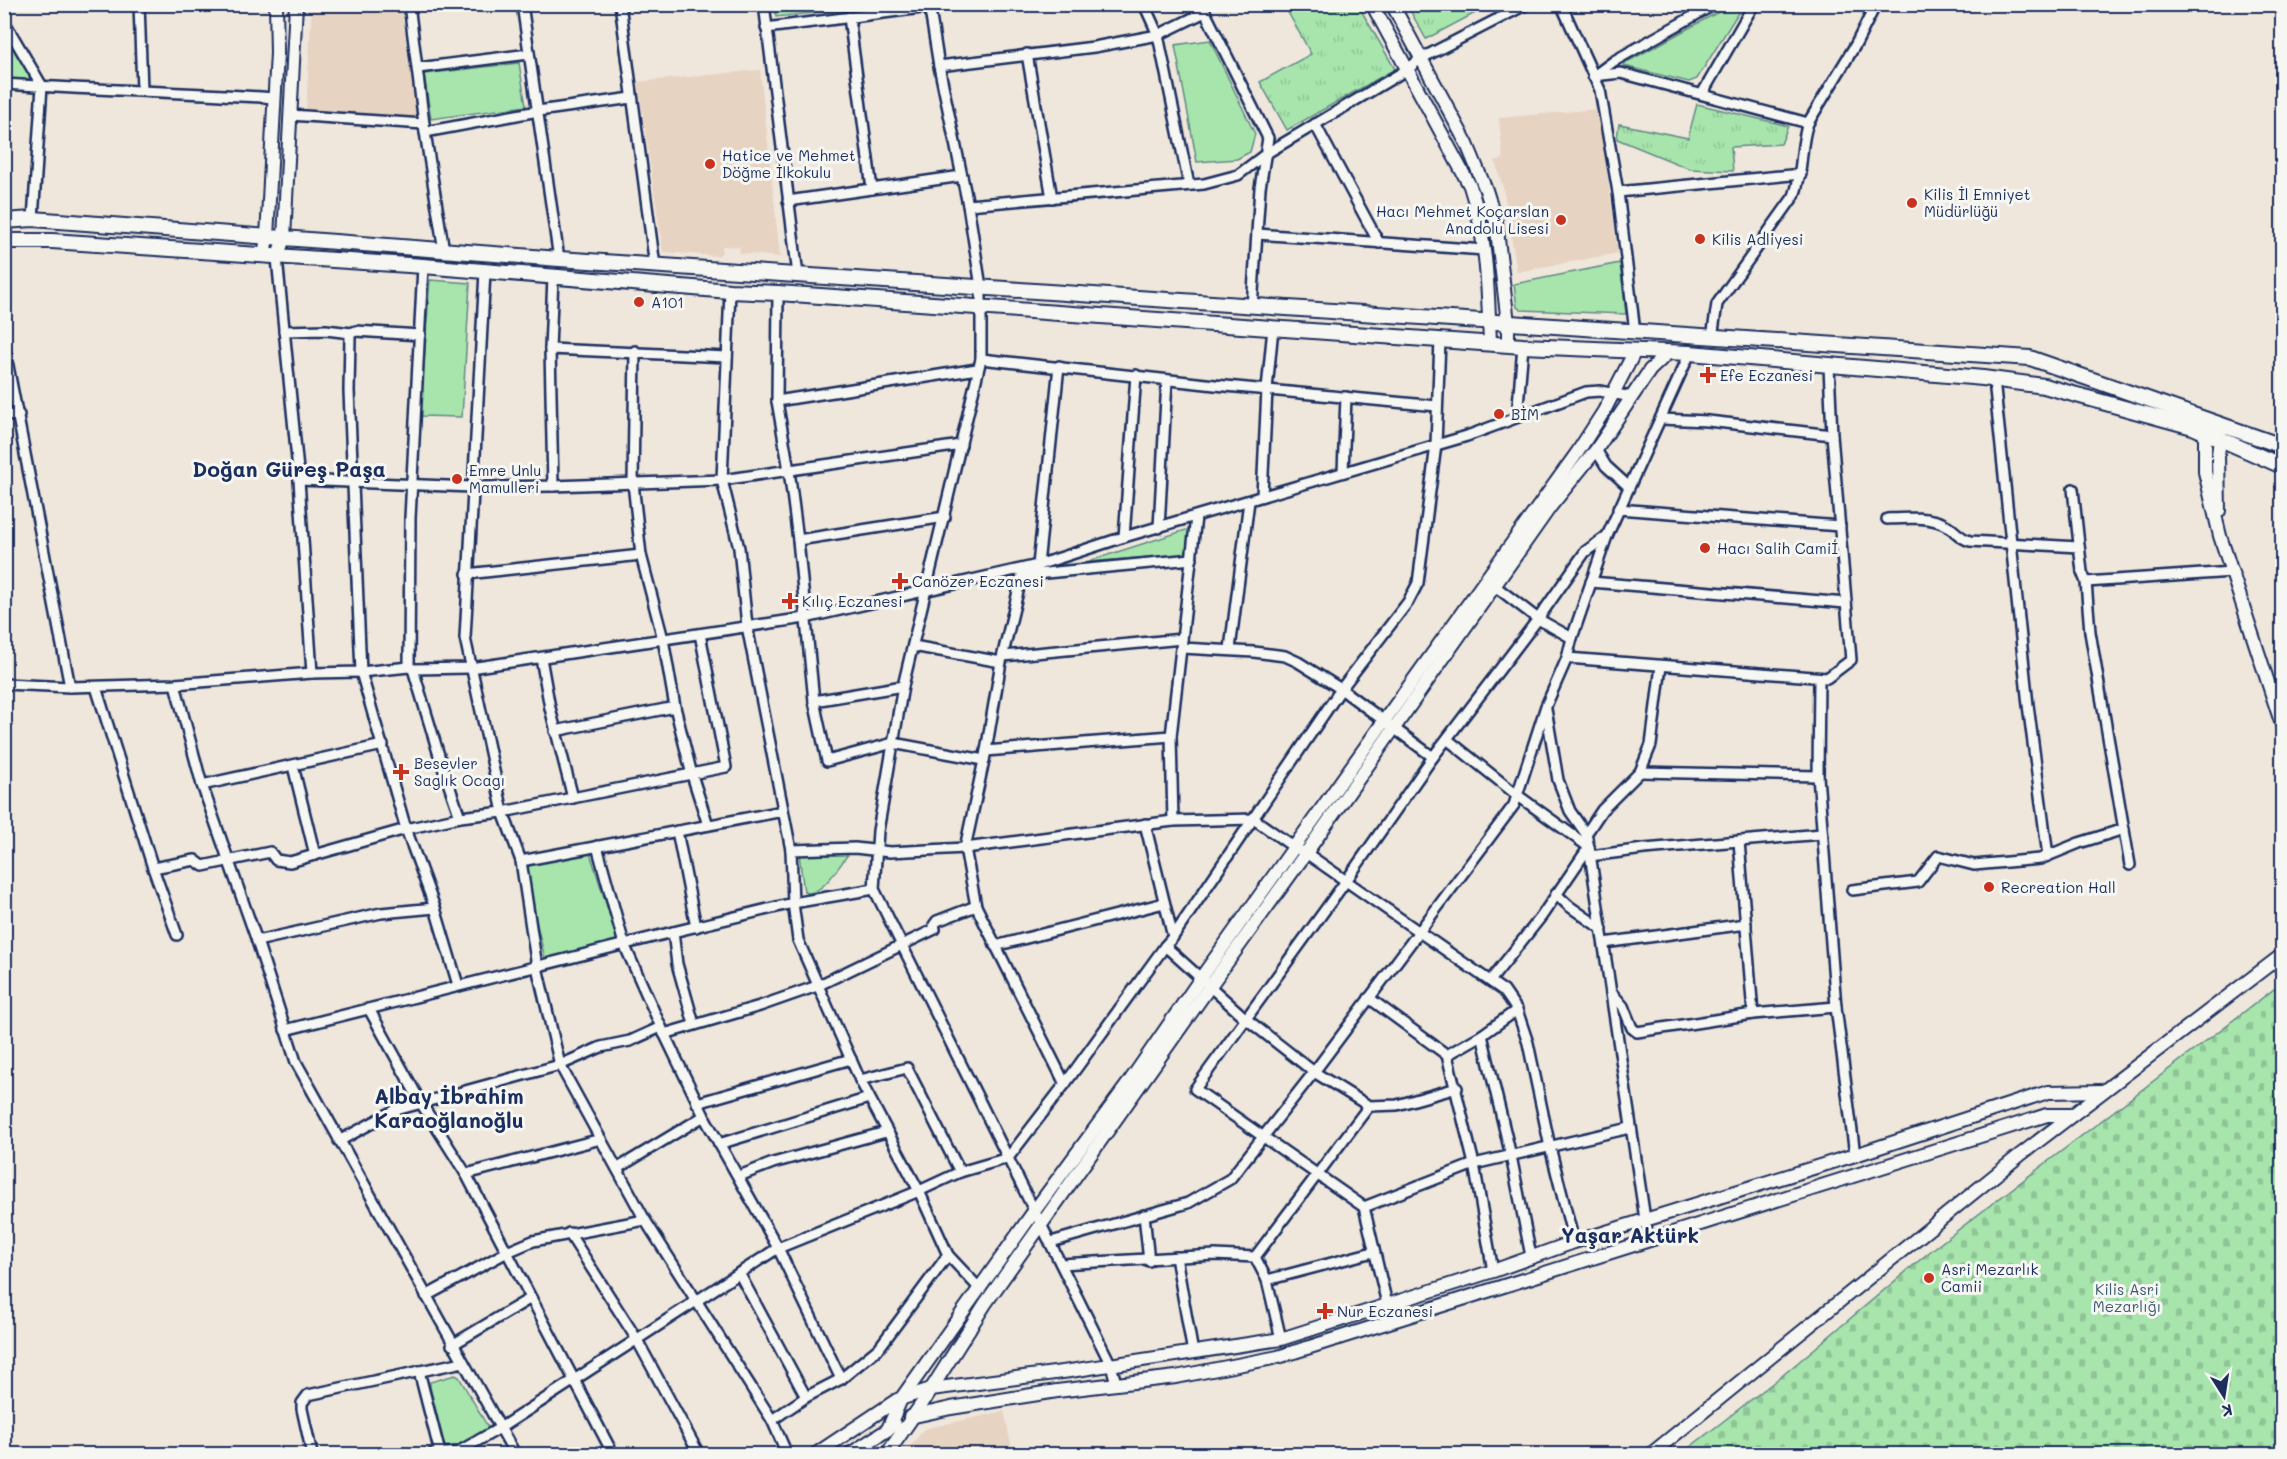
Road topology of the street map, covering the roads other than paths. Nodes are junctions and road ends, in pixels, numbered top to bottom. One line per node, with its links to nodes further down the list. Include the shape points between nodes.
1 (140, 4): 31 (street)
2 (276, 4): 33 (street)
3 (296, 4): 36 (street)
4 (409, 4): 26 (street)
5 (522, 4): 22 (street)
6 (620, 4): 34 (street)
7 (764, 4): 20 (street)
8 (1144, 4): 21 (street)
9 (1372, 4): 27 (street)
10 (1392, 4): 24 (street)
11 (1527, 4): 24 (street)
12 (1561, 4): 28 (street)
13 (1714, 4): 28 (street)
14 (1754, 4): 32 (street)
15 (1876, 4): 37 (street)
16 (929, 6): 18 (street); 25 (street)
17 (1203, 8): 21 (street); 40 (street, via 1268,138)
18 (849, 18): 20 (street); 44 (street)
19 (4, 21): 30 (street)
20 (766, 28): 47 (street)
21 (1158, 35): 23 (street); 43 (street)
22 (529, 54): 26 (street); 35 (street)
23 (1027, 54): 25 (street); 46 (street)
24 (1420, 59): 27 (street); 71 (street, via 1467,144 1489,200 1496,222)
25 (939, 66): 42 (street)
26 (418, 68): 39 (street)
27 (1408, 69): 38 (street); 56 (street, via 1470,186 1480,214)
28 (1593, 76): 32 (street, via 1621,73); 45 (street, via 1600,90)
29 (4, 84): 30 (street)
30 (42, 86): 31 (street); 49 (street)
31 (142, 90): 33 (street)
32 (1702, 94): 37 (street)
33 (274, 98): 52 (street)
34 (632, 98): 35 (street); 61 (street)
35 (538, 111): 39 (street); 59 (street)
36 (290, 115): 39 (street); 53 (street)
37 (1808, 123): 41 (street)
38 (1315, 124): 40 (street); 55 (street)
39 (425, 128): 57 (street)
40 (1267, 153): 43 (street, via 1238,175); 51 (street)
41 (1801, 174): 45 (street); 77 (street, via 1794,196 1717,304)
42 (962, 176): 44 (street); 48 (street)
43 (1189, 185): 46 (street)
44 (872, 189): 47 (street)
45 (1618, 192): 74 (street)
46 (1052, 198): 48 (street)
47 (788, 201): 63 (street)
48 (968, 205): 65 (street)
49 (33, 219): 50 (main road); 52 (main road)
50 (4, 220)
51 (1257, 234): 55 (street); 69 (street)
52 (267, 237): 53 (main road); 58 (street)
53 (284, 238): 57 (main road); 58 (street)
54 (4, 241): 58 (main road)
55 (1379, 243): 56 (street)
56 (1485, 250): 70 (street)
57 (444, 251): 59 (main road)
58 (270, 257): 60 (main road); 73 (street)
59 (559, 259): 61 (main road)
60 (423, 266): 62 (main road); 76 (street)
61 (655, 266): 63 (main road)
62 (485, 272): 64 (main road); 125 (street)
63 (798, 275): 65 (main road)
64 (554, 277): 66 (main road); 83 (street)
65 (981, 288): 68 (street); 69 (main road)
66 (730, 291): 67 (main road); 88 (street)
67 (778, 293): 68 (main road); 101 (street)
68 (979, 307): 72 (main road); 89 (street)
69 (1252, 307): 70 (main road)
70 (1489, 322): 71 (main road); 79 (street)
71 (1508, 323): 74 (main road); 81 (street)
72 (1273, 328): 78 (main road); 97 (street)
73 (284, 331): 75 (street); 118 (street)
74 (1635, 332): 77 (main road)
75 (351, 333): 76 (street); 120 (street)
76 (420, 335): 122 (street)
77 (1712, 338): 107 (main road, via 2030,358)
78 (1440, 340): 79 (main road); 102 (street)
79 (1490, 343): 81 (main road)
80 (4, 345): 93 (street)
81 (1508, 345): 82 (main road)
82 (1523, 346): 85 (main road); 105 (street)
83 (550, 349): 84 (street); 123 (street)
84 (635, 351): 88 (street); 121 (street)
85 (1635, 351): 86 (main road); 98 (street)
86 (1668, 353): 87 (main road); 100 (street, via 1650,370)
87 (1690, 353): 91 (main road); 106 (street)
88 (727, 357): 119 (street)
89 (981, 358): 90 (street); 92 (street)
90 (1059, 366): 94 (street); 143 (street)
91 (1829, 366): 96 (main road); 109 (street)
92 (977, 369): 101 (street); 111 (street)
93 (7, 375): 103 (street)
94 (1136, 375): 95 (street); 137 (street)
95 (1167, 380): 97 (street); 134 (street)
96 (1994, 380): 108 (main road, via 2044,386); 139 (street)
97 (1267, 389): 99 (street); 127 (street)
98 (1614, 394): 100 (street); 105 (street, via 1586,392); 149 (street)
99 (1346, 397): 102 (street); 117 (street)
100 (1632, 397): 114 (street)
101 (777, 401): 116 (street)
102 (1437, 406): 112 (street)
103 (19, 415): 104 (street); 173 (street)
104 (4, 416)
105 (1517, 417): 112 (street)
106 (1661, 419): 109 (street); 124 (street)
107 (2213, 420): 108 (street); 110 (street); 113 (main road)
108 (2205, 432): 110 (main road); 136 (street, via 2205,471)
109 (1832, 435): 133 (street)
110 (2220, 439): 115 (main road); 136 (street)
111 (962, 445): 116 (street); 130 (street)
112 (1436, 445): 117 (street); 175 (street, via 1418,583 1408,602)
113 (2283, 446)
114 (1596, 450): 124 (street, via 1606,466); 149 (street)
115 (2283, 466)
116 (789, 470): 119 (street); 138 (street)
117 (1343, 472): 127 (street)
118 (299, 480): 120 (street); 168 (street)
119 (722, 480): 121 (street); 154 (street, via 739,548)
120 (352, 483): 122 (street); 167 (street)
121 (633, 483): 123 (street); 141 (street)
122 (411, 486): 125 (street); 165 (street)
123 (553, 486): 125 (street)
124 (1628, 486): 129 (street)
125 (472, 487): 145 (street)
126 (2073, 489): 140 (street)
127 (1262, 496): 128 (street)
128 (1249, 501): 131 (street); 160 (street)
129 (1618, 509): 133 (street); 135 (street)
130 (945, 517): 138 (street); 150 (street)
131 (1196, 517): 134 (street); 142 (street)
132 (1887, 519): 139 (street, via 1938,522 1965,539)
133 (1840, 526): 151 (street)
134 (1159, 528): 137 (street)
135 (1607, 536): 147 (street); 153 (street, via 1585,552)
136 (2220, 536): 144 (street)
137 (1124, 537): 143 (street)
138 (798, 540): 152 (street)
139 (2010, 542): 140 (street); 215 (street)
140 (2079, 547): 148 (street)
141 (641, 555): 145 (street); 157 (street)
142 (1192, 559): 146 (street); 158 (street)
143 (1038, 565): 146 (street); 150 (street)
144 (2232, 572): 148 (street); 180 (street)
145 (467, 574): 166 (street, via 465,638)
146 (1022, 575): 163 (street)
147 (1591, 582): 151 (street); 156 (street)
148 (2086, 582): 203 (street, via 2090,632)
149 (1490, 583): 153 (street); 179 (street)
150 (926, 591): 152 (street); 159 (street)
151 (1846, 603): 169 (street, via 1851,660 1827,678)
152 (805, 618): 154 (street); 176 (street)
153 (1538, 619): 156 (street); 183 (street)
154 (747, 626): 155 (street); 195 (street)
155 (700, 634): 157 (street); 190 (street, via 726,767)
156 (1572, 638): 162 (street)
157 (663, 639): 161 (street); 178 (street)
158 (1182, 643): 160 (street); 163 (street); 182 (street)
159 (913, 646): 163 (street); 172 (street)
160 (1230, 649): 175 (street, via 1285,656)
161 (541, 658): 166 (street); 181 (street)
162 (1567, 658): 164 (street); 177 (street)
163 (1002, 659): 186 (street)
164 (1661, 666): 169 (street); 189 (street, via 1651,745)
165 (411, 668): 166 (street); 167 (street); 197 (street)
166 (470, 668): 196 (street)
167 (361, 672): 168 (street); 185 (street)
168 (312, 673): 171 (street)
169 (1819, 678): 191 (street)
170 (4, 684): 173 (street)
171 (176, 684): 174 (street); 192 (street)
172 (903, 686): 176 (street); 184 (street)
173 (70, 687): 174 (street)
174 (96, 687): 219 (street)
175 (1341, 689): 179 (street); 198 (street)
176 (814, 701): 184 (street, via 827,761)
177 (1546, 706): 193 (street); 205 (street, via 1558,780 1570,811)
178 (675, 707): 181 (street); 190 (street)
179 (1388, 725): 187 (street); 212 (street)
180 (2283, 725)
181 (555, 731): 194 (street)
182 (1171, 736): 186 (street); 199 (street)
183 (1447, 739): 187 (street); 193 (street)
184 (893, 743): 186 (street); 210 (street)
185 (383, 745): 188 (street); 202 (street)
186 (985, 756): 209 (street)
187 (1433, 757): 220 (street)
188 (292, 766): 192 (street); 214 (street)
189 (1640, 772): 191 (street); 205 (street, via 1602,810)
190 (692, 775): 194 (street); 201 (street)
191 (1818, 776): 206 (street)
192 (202, 785): 217 (street)
193 (1518, 795): 213 (street); 232 (street)
194 (573, 798): 196 (street)
195 (783, 811): 201 (street); 211 (street)
196 (503, 812): 197 (street); 216 (street)
197 (460, 817): 202 (street)
198 (1254, 819): 199 (street); 212 (street); 234 (street)
199 (1173, 821): 200 (street)
200 (1145, 824): 209 (street); 225 (street)
201 (708, 825): 204 (street)
202 (406, 829): 214 (street); 227 (street)
203 (2124, 829): 215 (street); 218 (street)
204 (677, 831): 208 (street); 229 (street)
205 (1586, 834): 213 (street)
206 (1822, 834): 207 (street); 249 (street)
207 (1739, 841): 213 (street); 228 (street)
208 (597, 846): 216 (street); 237 (street)
209 (965, 848): 210 (street, via 890,852); 226 (street)
210 (875, 849): 211 (street); 221 (street)
211 (791, 850): 224 (street)
212 (1300, 850): 220 (street); 244 (street)
213 (1590, 852): 223 (street); 230 (street)
214 (315, 855): 217 (street, via 290,862 276,860 270,852)
215 (2048, 856): 222 (street, via 1974,865 1938,856 1918,882)
216 (521, 861): 242 (street)
217 (228, 862): 219 (street, via 202,866 195,860); 235 (street)
218 (2130, 865)
219 (153, 868): 233 (street)
220 (1346, 881): 232 (street); 253 (street)
221 (874, 889): 224 (street); 238 (street)
222 (1852, 890)
223 (1557, 894): 230 (street); 243 (street)
224 (793, 903): 229 (street); 246 (street, via 798,940)
225 (1164, 903): 234 (street); 239 (street)
226 (976, 906): 238 (street, via 937,921 935,929); 239 (street)
227 (435, 908): 235 (street, via 381,913); 245 (street)
228 (1746, 924): 236 (street); 252 (street)
229 (696, 927): 231 (street)
230 (1602, 929): 236 (street)
231 (673, 932): 237 (street); 254 (street, via 677,964)
232 (1418, 933): 243 (street); 248 (street)
233 (177, 935)
234 (1173, 937): 240 (street)
235 (257, 941): 255 (street)
236 (1604, 943): 247 (street)
237 (624, 944): 242 (street); 256 (street)
238 (903, 944): 246 (street); 281 (street)
239 (995, 946): 263 (street)
240 (1165, 946): 244 (street); 263 (street)
241 (2283, 955): 265 (street)
242 (537, 967): 245 (street); 260 (street)
243 (1490, 981): 251 (street, via 1504,991)
244 (1205, 982): 253 (street); 290 (street); 294 (street)
245 (458, 985): 250 (street)
246 (817, 986): 254 (street); 259 (street)
247 (1611, 992): 252 (street, via 1637,1032); 272 (street)
248 (1369, 998): 258 (street); 261 (street)
249 (1836, 1007): 252 (street); 279 (street)
250 (369, 1009): 255 (street); 267 (street)
251 (1517, 1010): 257 (street); 278 (street)
252 (1753, 1014)
253 (1245, 1018): 261 (street); 274 (street, via 1195,1089)
254 (694, 1024): 256 (street)
255 (285, 1030): 276 (street, via 296,1062)
256 (663, 1030): 260 (street, via 601,1047); 268 (street)
257 (1482, 1035): 258 (street); 280 (street)
258 (1447, 1055): 264 (street)
259 (851, 1059): 262 (street); 268 (street)
260 (560, 1065): 267 (street); 275 (street)
261 (1314, 1072): 269 (street); 274 (street)
262 (860, 1080): 266 (street); 284 (street, via 907,1068)
263 (1065, 1084): 281 (street)
264 (1457, 1088): 269 (street, via 1397,1105); 282 (street)
265 (2103, 1091): 270 (street); 279 (street, via 2048,1092)
266 (869, 1098): 273 (street); 277 (street)
267 (421, 1103): 276 (street, via 396,1110); 285 (street)
268 (697, 1103): 271 (street)
269 (1369, 1106): 286 (street)
270 (2072, 1115): 296 (street, via 2047,1115); 342 (street)
271 (704, 1116): 277 (street); 283 (street)
272 (1630, 1128): 278 (street); 293 (street)
273 (886, 1132): 287 (street); 288 (street)
274 (1263, 1138): 286 (street); 291 (street, via 1230,1179 1188,1203)
275 (601, 1139): 283 (street); 285 (street)
276 (339, 1142): 312 (street)
277 (719, 1144): 287 (street)
278 (1550, 1147): 280 (street); 298 (street)
279 (1855, 1155): 293 (street)
280 (1511, 1156): 282 (street); 303 (street)
281 (1008, 1158): 284 (street); 290 (street)
282 (1474, 1164): 289 (street); 308 (street)
283 (618, 1168): 292 (street)
284 (960, 1172): 288 (street)
285 (466, 1174): 300 (street)
286 (1316, 1175): 289 (street); 305 (street)
287 (739, 1176): 299 (street)
288 (919, 1191): 299 (street); 302 (street)
289 (1364, 1207): 301 (street)
290 (1035, 1210): 294 (street); 311 (street)
291 (1144, 1215): 297 (street); 306 (street)
292 (645, 1220): 295 (street); 314 (street)
293 (1644, 1221): 296 (street); 298 (street)
294 (1042, 1225): 297 (street); 326 (street)
295 (569, 1233): 300 (street); 316 (street)
296 (1648, 1239): 325 (street, via 1278,1357 1176,1377)
297 (1051, 1242): 307 (street)
298 (1574, 1242): 303 (street)
299 (778, 1248): 309 (street); 323 (street)
300 (507, 1252): 312 (street); 313 (street)
301 (1373, 1252): 310 (street); 315 (street)
302 (948, 1256): 311 (street); 323 (street, via 879,1348)
303 (1531, 1256): 308 (street)
304 (1176, 1257): 305 (street); 306 (street); 319 (street)
305 (1255, 1257): 310 (street)
306 (1149, 1260): 307 (street)
307 (1061, 1264): 321 (street)
308 (1493, 1271): 315 (street)
309 (739, 1273): 314 (street); 327 (street)
310 (1267, 1281): 317 (street)
311 (979, 1288): 328 (street)
312 (426, 1296): 318 (street)
313 (531, 1298): 318 (street); 324 (street)
314 (696, 1300): 316 (street); 330 (street)
315 (1388, 1304): 317 (street)
316 (636, 1338): 324 (street); 338 (street)
317 (1281, 1339): 319 (street)
318 (452, 1345): 320 (street)
319 (1193, 1353): 321 (street)
320 (462, 1362): 322 (street); 331 (street)
321 (1111, 1365): 325 (street); 326 (street)
322 (419, 1371): 333 (street); 335 (street, via 308,1395 302,1409)
323 (841, 1379): 327 (street)
324 (576, 1380): 331 (street); 337 (street)
325 (1116, 1383): 329 (street)
326 (930, 1389): 328 (street); 329 (street)
327 (806, 1397): 330 (street)
328 (901, 1399): 332 (street); 339 (street)
329 (914, 1415): 332 (street); 341 (street)
330 (772, 1420): 334 (street)
331 (500, 1428): 333 (street, via 458,1452); 336 (street)
332 (888, 1429): 340 (street)
333 (436, 1454)
334 (786, 1454)
335 (312, 1455)
336 (515, 1455)
337 (614, 1455)
338 (699, 1455)
339 (816, 1455)
340 (850, 1455)
341 (886, 1455)
342 (1651, 1455)

